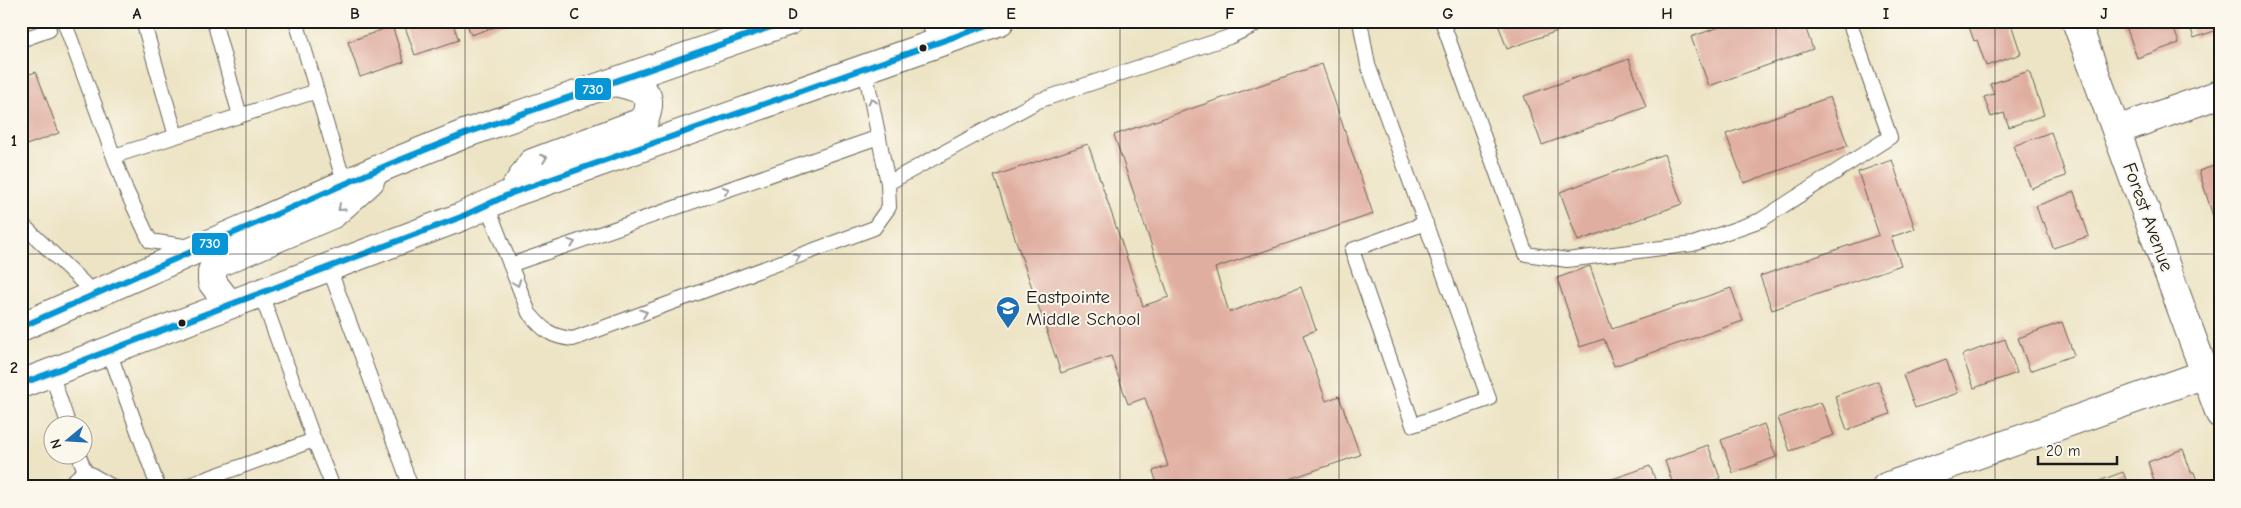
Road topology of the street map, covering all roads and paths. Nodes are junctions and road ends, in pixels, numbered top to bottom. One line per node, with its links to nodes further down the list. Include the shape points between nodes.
1 (64, 21): 23 (lane)
2 (143, 21): 21 (lane)
3 (214, 21): 19 (lane)
4 (296, 21): 17 (lane)
5 (789, 21): 16 (street)
6 (1000, 21): 13 (street)
7 (1256, 21): 25 (lane, via 1253,26 1229,38 1038,101)
8 (1360, 21): 30 (lane, via 1368,66)
9 (1442, 21): 10 (lane, via 1526,254 1566,260 1694,244 1761,220 1890,137)
10 (1850, 21)
11 (2076, 21): 20 (street, Forest Avenue)
12 (48, 30): 14 (lane)
13 (940, 31): 15 (street)
14 (21, 40)
15 (865, 69): 22 (lane, one-way to 15); 27 (street)
16 (616, 82): 24 (street, via 467,133); 27 (street, one-way to 16, via 532,163 644,121 649,106 646,94 638,88)
17 (317, 91): 19 (lane); 26 (lane)
18 (2220, 94): 20 (street)
19 (240, 116): 21 (lane)
20 (2117, 130): 40 (street, Forest Avenue)
21 (176, 136): 23 (lane)
22 (879, 136): 25 (lane); 32 (lane, one-way to 22)
23 (114, 156): 31 (lane, via 150,241)
24 (390, 164): 26 (street); 36 (street, one-way to 36, via 333,214 218,263 212,271 212,282)
25 (888, 183): 32 (lane, one-way to 25, via 529,313 540,328 557,338 573,339 874,228 888,207)
26 (345, 184): 31 (street)
27 (512, 193): 28 (street)
28 (487, 205): 32 (lane); 33 (street)
29 (21, 223): 35 (lane)
30 (1426, 223): 30 (lane, via 1489,399 1413,425 1352,250)
31 (199, 248): 35 (street)
32 (510, 265)
33 (329, 268): 34 (street); 52 (lane)
34 (261, 294): 36 (street); 44 (lane)
35 (97, 296): 37 (street)
36 (229, 304): 38 (street)
37 (21, 327)
38 (109, 351): 39 (street); 49 (lane)
39 (51, 373): 41 (street); 43 (lane)
40 (2205, 374): 42 (street, Forest Avenue); 53 (street)
41 (21, 384)
42 (2220, 414)
43 (66, 416)
44 (314, 440): 50 (lane); 51 (lane)
45 (83, 466): 46 (lane)
46 (85, 471): 47 (lane); 48 (lane)
47 (66, 487)
48 (113, 487)
49 (158, 487)
50 (184, 487)
51 (333, 487)
52 (410, 487)
53 (1886, 487)

